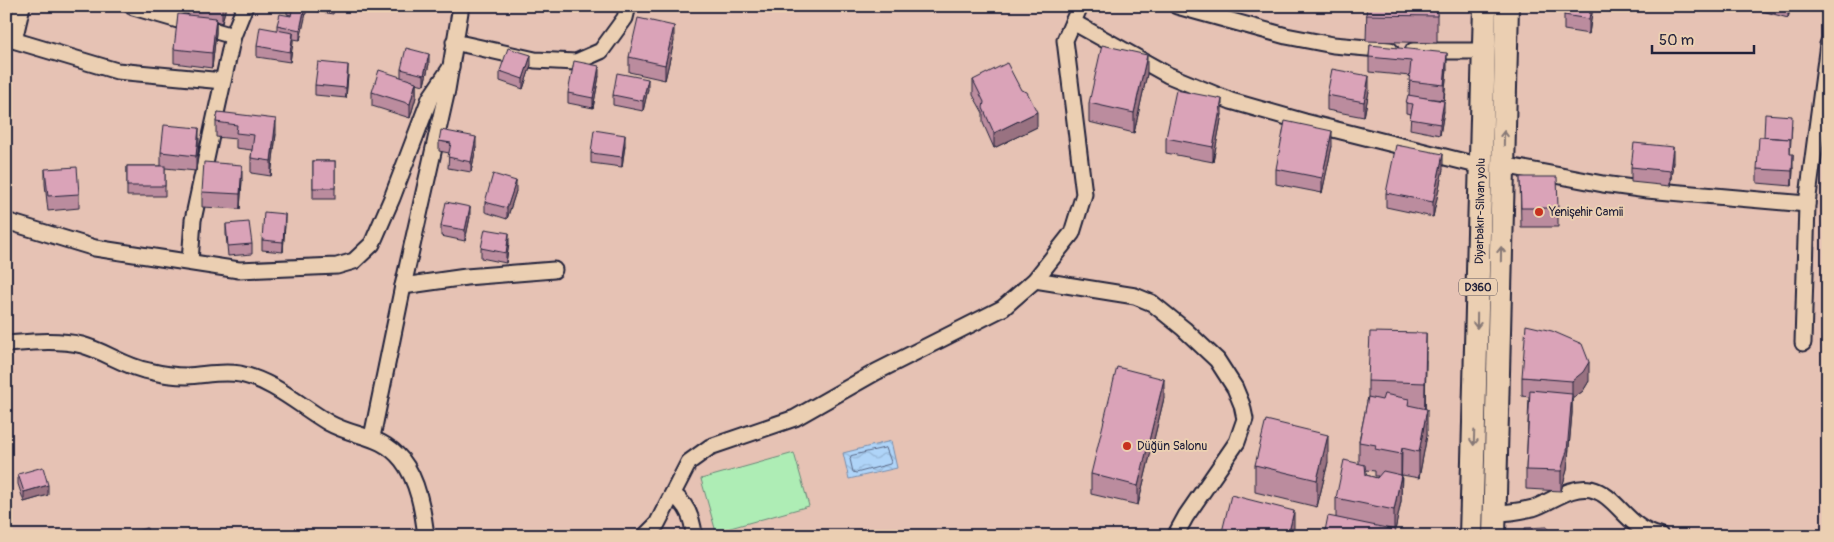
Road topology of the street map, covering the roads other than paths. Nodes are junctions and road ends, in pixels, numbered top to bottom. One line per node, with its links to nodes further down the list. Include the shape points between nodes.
1 (22, 6): 12 (street)
2 (245, 6): 11 (street)
3 (461, 6): 13 (street)
4 (628, 6): 13 (street, via 624,18 602,51 576,62 535,60)
5 (1080, 6): 10 (street)
6 (1177, 6): 15 (street, via 1286,36 1333,44 1406,51)
7 (1485, 6): 15 (highway, Diyarbakır-Silvan yolu / D360)
8 (1507, 6): 19 (highway, Diyarbakır-Silvan yolu / D360, one-way to 8)
9 (133, 8): 11 (street)
10 (1073, 22): 18 (street, via 1168,75 1231,100); 24 (street, via 1065,40 1084,194 1072,233)
11 (234, 36): 17 (street)
12 (10, 39): 17 (street, via 117,71)
13 (454, 42): 16 (street)
14 (1828, 44): 20 (street)
15 (1484, 51): 18 (highway, Diyarbakır-Silvan yolu / D360)
16 (451, 67): 22 (street, via 430,98 372,244 354,261 337,266 239,270); 25 (street)
17 (223, 81): 22 (street, via 193,220)
18 (1481, 175): 28 (highway, Diyarbakır-Silvan yolu / D360, one-way to 28)
19 (1503, 176): 20 (street); 28 (highway, Diyarbakır-Silvan yolu / D360, one-way to 19)
20 (1807, 204): 26 (street)
21 (6, 221): 22 (street, via 96,248)
22 (190, 262)
23 (554, 270): 25 (street)
24 (1035, 280): 30 (street, via 1003,308 876,372 795,418 710,447 689,462); 35 (street, via 1135,296 1152,303 1217,360 1235,388 1245,419 1237,442)
25 (403, 286): 29 (street)
26 (1803, 343)
27 (6, 344): 29 (street, via 58,342 82,345 124,364 163,374 241,374 278,389 343,430)
28 (1487, 390): 31 (highway, Diyarbakır-Silvan yolu / D360); 36 (highway, Diyarbakır-Silvan yolu / D360, one-way to 36)
29 (372, 438): 32 (street, via 393,450 410,473)
30 (672, 494): 33 (street, via 657,524); 34 (street, via 691,516)
31 (1495, 513): 37 (highway, Diyarbakır-Silvan yolu / D360); 38 (street, via 1533,508 1574,489 1589,489 1607,498 1639,528)
32 (426, 536)
33 (645, 536)
34 (694, 536)
35 (1175, 536)
36 (1471, 536)
37 (1494, 536)
38 (1660, 536)

